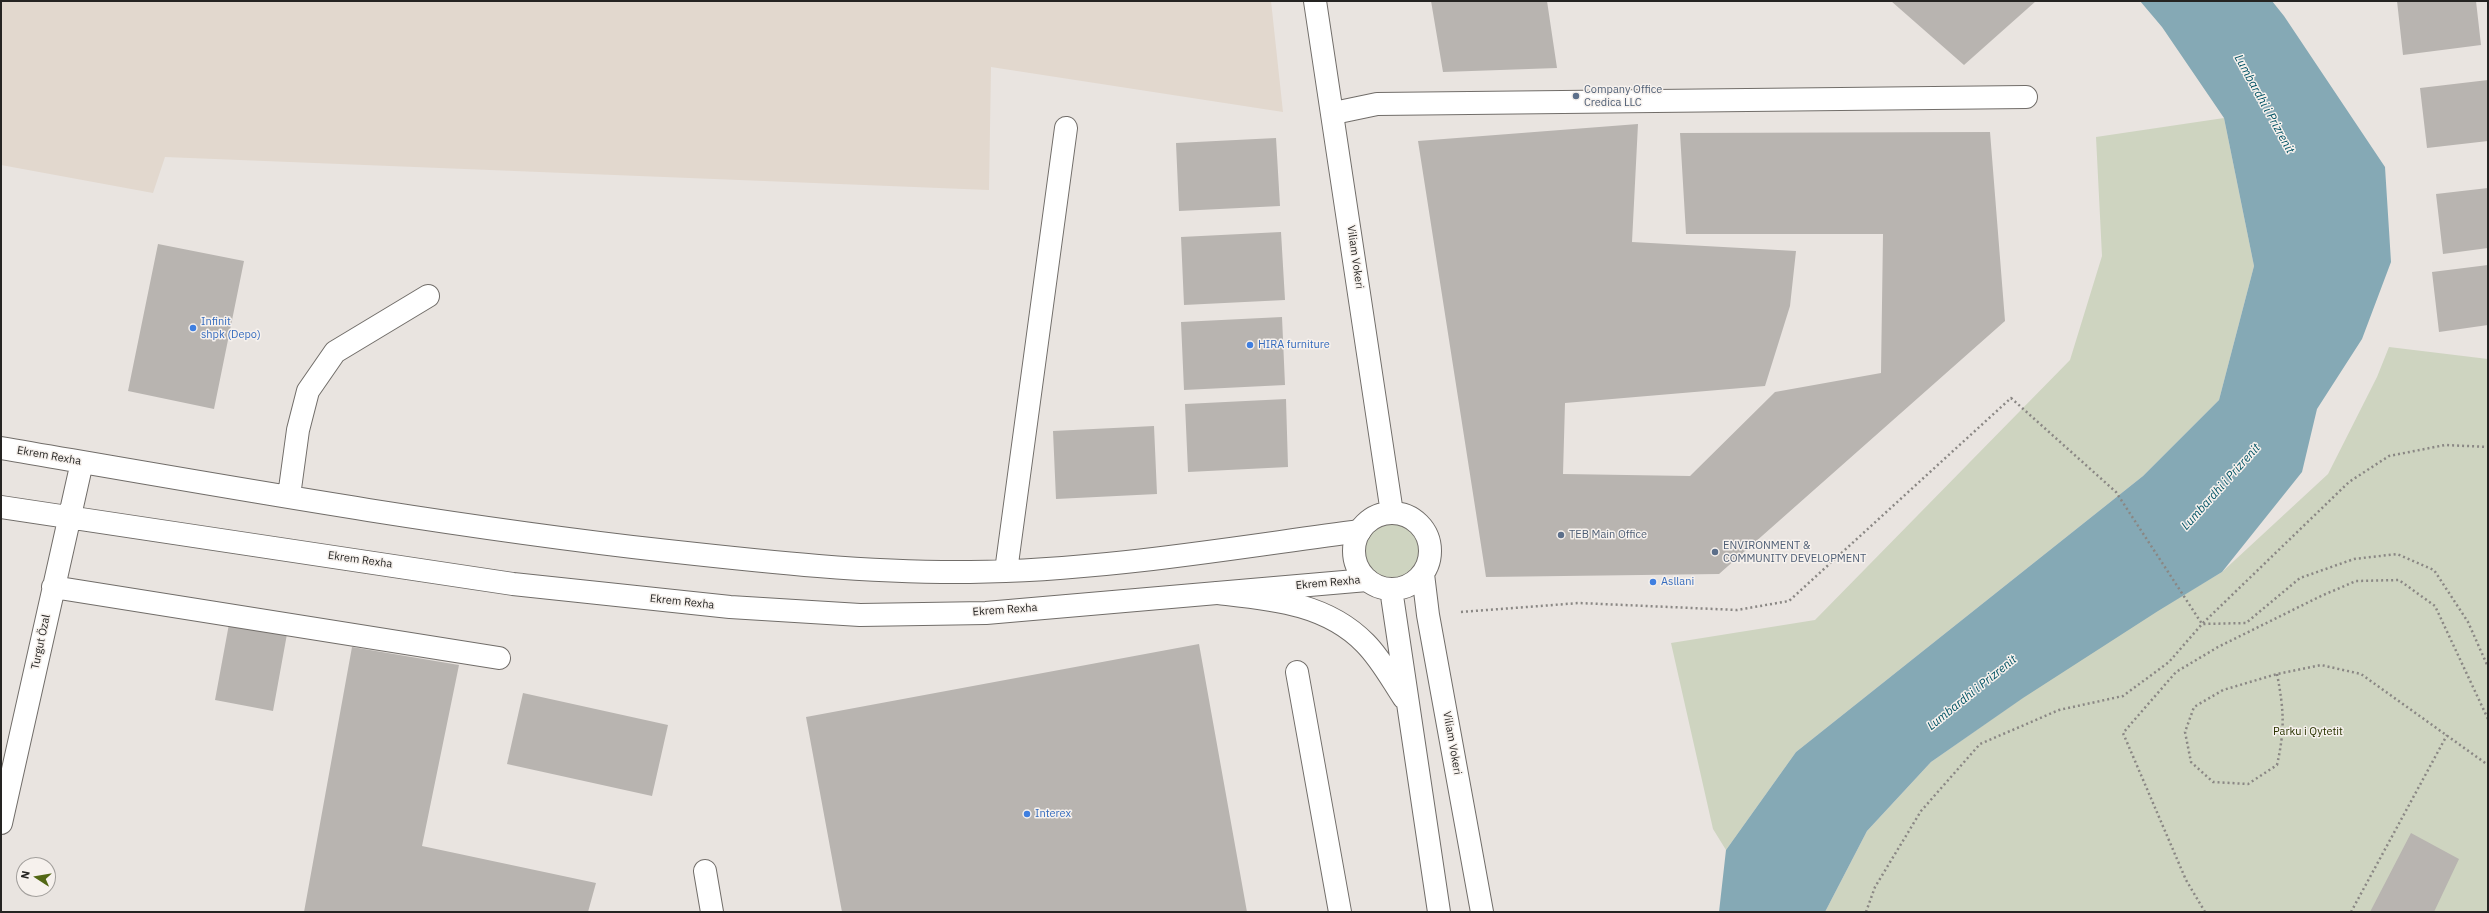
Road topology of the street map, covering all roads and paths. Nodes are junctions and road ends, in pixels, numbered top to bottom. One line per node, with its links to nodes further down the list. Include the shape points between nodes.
1 (1316, 1): 3 (street, Viliam Vokeri)
2 (2026, 97): 3 (street, via 1377,104)
3 (1334, 113): 11 (street, Viliam Vokeri)
4 (1066, 128): 14 (street)
5 (428, 296): 9 (street, via 335,352 308,391 298,430)
6 (2488, 447): 21 (path, via 2445,445 2389,456 2349,482)
7 (1, 448): 8 (street, Ekrem Rexha)
8 (82, 462): 9 (street, Ekrem Rexha); 12 (street, Turgut Özal)
9 (289, 496): 14 (street, Ekrem Rexha, via 571,540 821,567)
10 (1, 507): 12 (street, Ekrem Rexha)
11 (1392, 513): 13 (street, via 1381,515); 15 (street, via 1415,520 1423,529 1431,552)
12 (69, 518): 17 (street, Turgut Özal); 19 (street, Ekrem Rexha, via 513,584 730,607 860,615 986,613)
13 (1360, 531): 14 (street, Ekrem Rexha, via 1117,562); 16 (street, via 1354,557)
14 (1006, 571)
15 (1423, 574): 18 (street, via 1404,588); 20 (street, Viliam Vokeri)
16 (1367, 580): 18 (street, via 1378,587); 19 (street, Ekrem Rexha)
17 (53, 587): 22 (street); 30 (street, Turgut Özal)
18 (1391, 589): 26 (street)
19 (1218, 594): 26 (street, via 1284,601 1318,612 1344,625 1381,663)
20 (1428, 615): 21 (path, via 1579,602 1737,610 1789,601 2011,398 2116,492); 35 (street, Viliam Vokeri)
21 (2202, 624): 23 (path, via 2246,623 2300,578 2354,559 2397,554 2434,570 2468,622); 36 (path, via 2169,662 2123,696 2059,710 1980,744 1922,811 1875,887)
22 (499, 658)
23 (2488, 666)
24 (1297, 672): 33 (street)
25 (2277, 674): 25 (path, via 2223,690 2194,707 2185,732 2191,762 2213,782 2248,784 2277,765 2284,736 2284,710); 28 (path, via 2321,665 2361,674)
26 (1407, 704): 34 (street)
27 (2488, 719): 37 (path, via 2435,606 2399,580 2356,581 2218,647 2176,672 2123,733 2186,880)
28 (2447, 735): 29 (path); 38 (path)
29 (2488, 765)
30 (1, 823)
31 (705, 871): 32 (street)
32 (712, 912)
33 (1340, 912)
34 (1440, 912)
35 (1482, 912)
36 (1866, 912)
37 (2205, 912)
38 (2351, 912)

